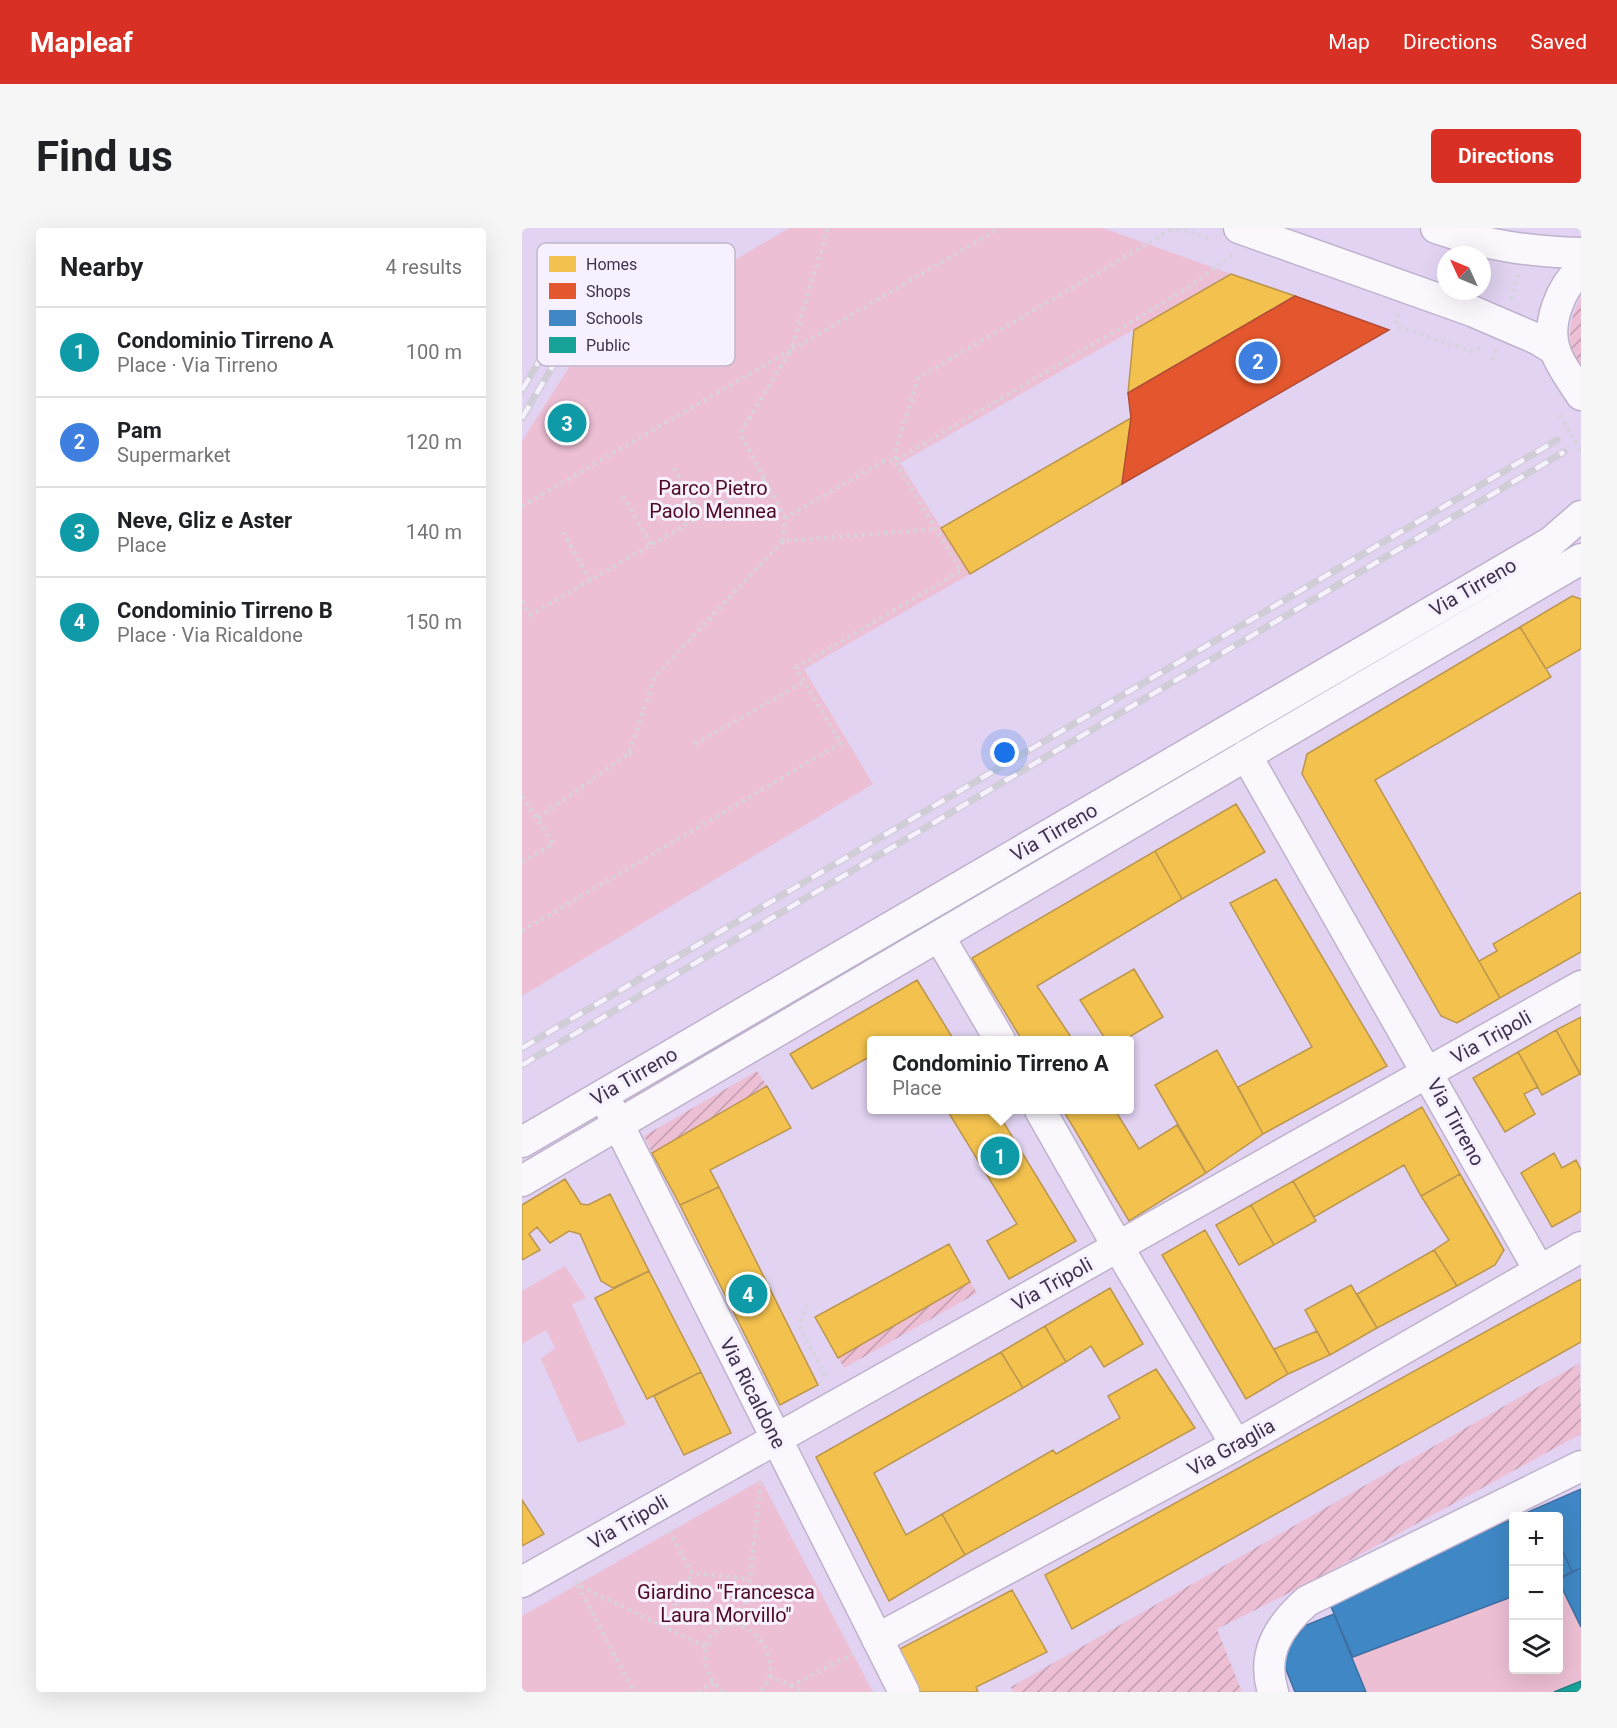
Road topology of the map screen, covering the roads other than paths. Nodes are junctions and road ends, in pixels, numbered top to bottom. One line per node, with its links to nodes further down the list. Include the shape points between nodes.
1 (1436, 228): 2 (street)
2 (1487, 236): 4 (street, via 1525,250)
3 (1239, 238): 6 (street, via 1504,323)
4 (1581, 253)
5 (1581, 269): 6 (street, via 1559,301 1553,328)
6 (1555, 350): 7 (street)
7 (1581, 395)
8 (1581, 516): 15 (street, Via Tirreno, via 1551,542)
9 (1574, 568): 10 (street, Via Tirreno)
10 (1246, 756): 11 (street, Via Tirreno); 14 (street, Via Tirreno)
11 (939, 936): 13 (street); 17 (street, Via Tirreno)
12 (1581, 986): 14 (street, Via Tripoli)
13 (997, 1036)
14 (1428, 1072): 20 (street, Via Tripoli); 22 (street, Via Tirreno)
15 (603, 1095): 17 (street, Via Ricaldone); 18 (street, Via Tirreno)
16 (1042, 1114): 20 (street)
17 (618, 1125): 19 (street, Via Tirreno); 23 (street, Via Ricaldone)
18 (522, 1142)
19 (522, 1181)
20 (1118, 1247): 23 (street, Via Tripoli); 24 (street)
21 (1581, 1247): 22 (street, Via Graglia)
22 (1539, 1270): 24 (street, Via Graglia)
23 (764, 1444): 26 (street, Via Tripoli); 27 (street, Via Ricaldone)
24 (1236, 1445): 27 (street, Via Graglia)
25 (1581, 1466): 29 (street, via 1307,1601 1289,1617 1270,1652 1268,1676)
26 (522, 1582)
27 (882, 1651): 28 (street, Via Ricaldone)
28 (904, 1692)
29 (1273, 1692)

